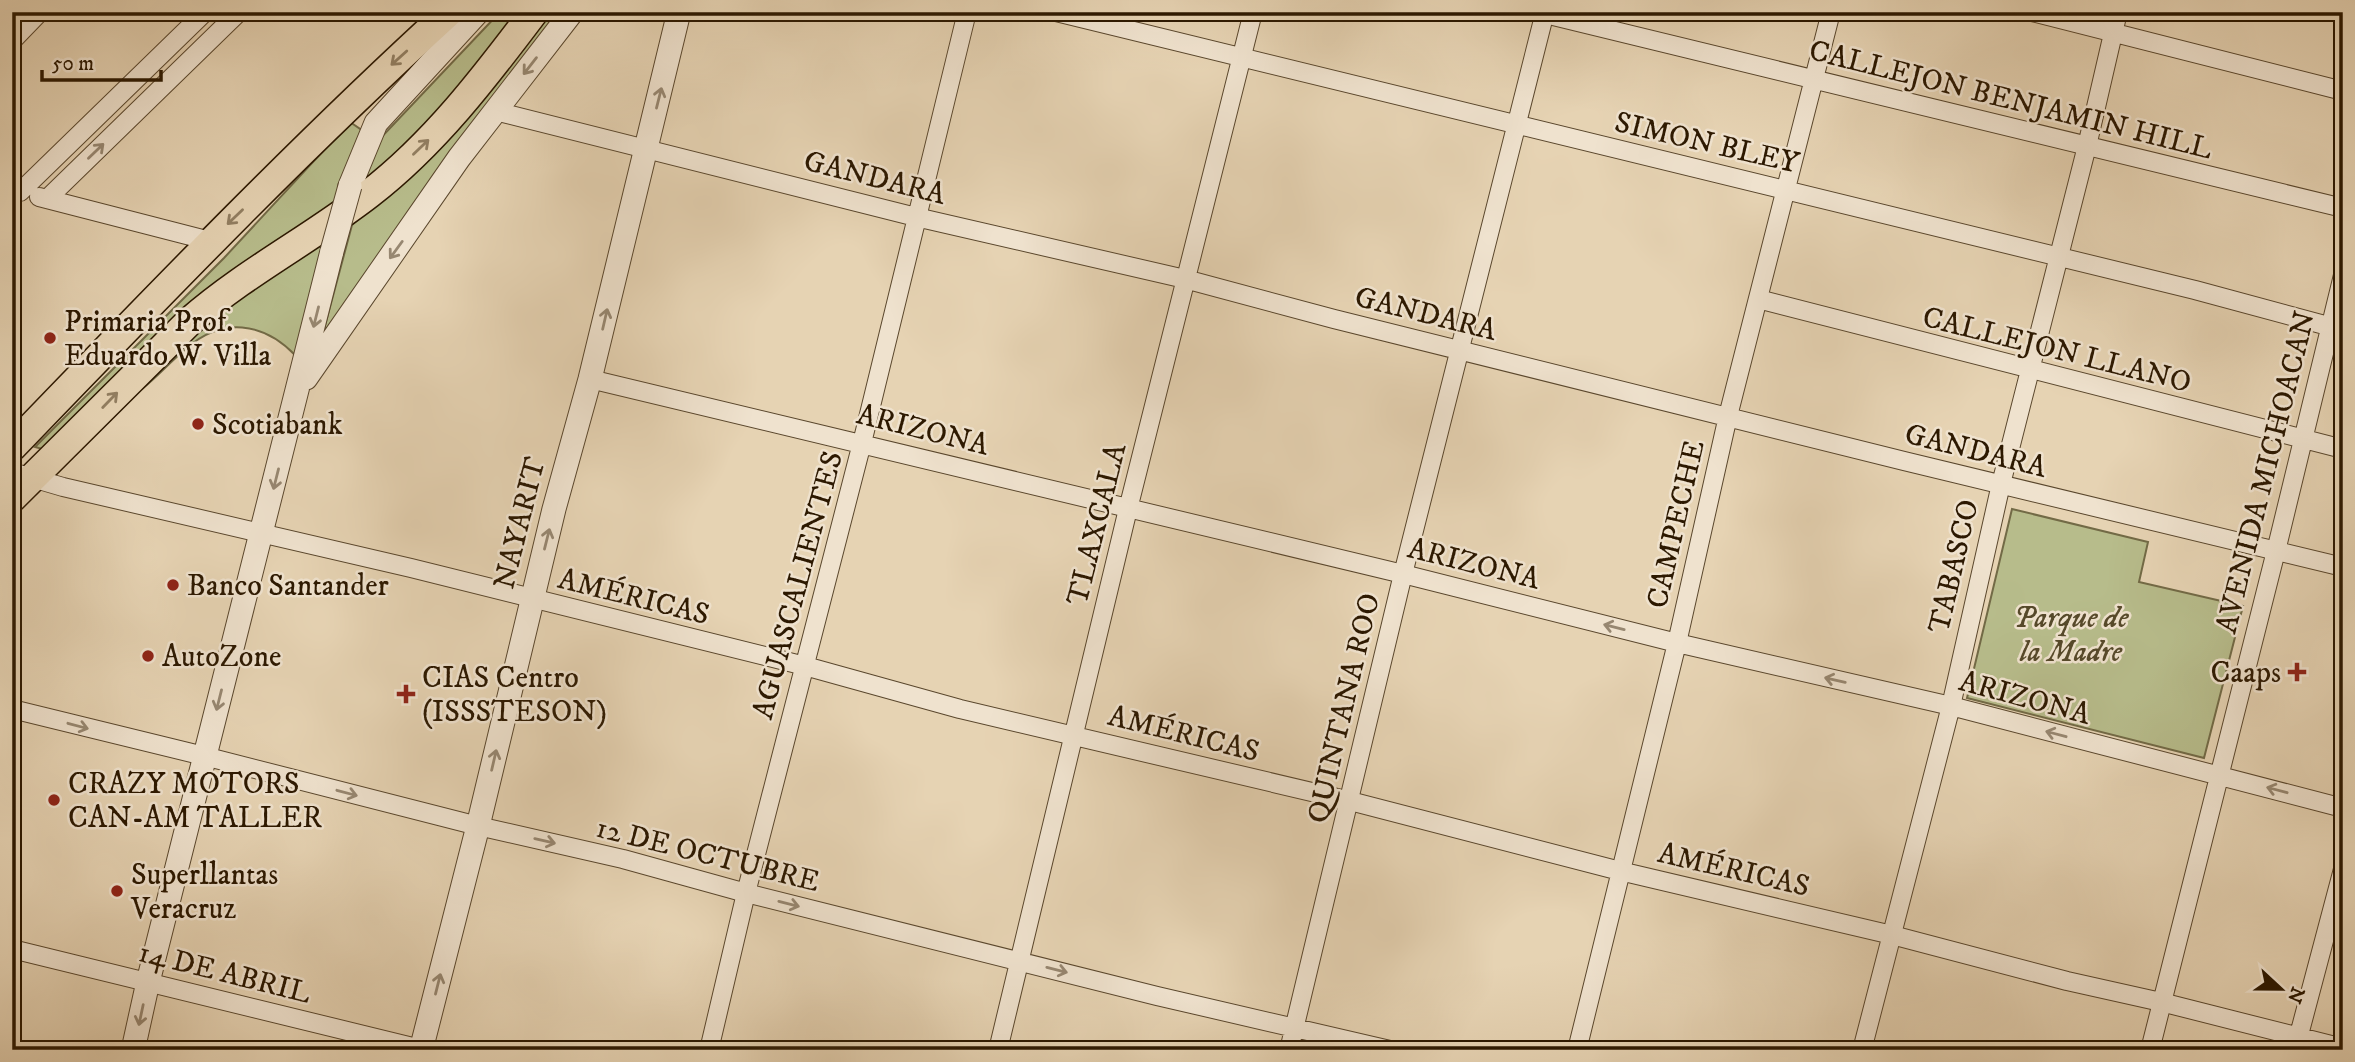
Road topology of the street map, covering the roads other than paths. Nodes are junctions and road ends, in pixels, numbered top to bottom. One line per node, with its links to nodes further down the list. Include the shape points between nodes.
1 (40, 12): 17 (street)
2 (205, 12): 26 (street)
3 (239, 12): 27 (street, one-way to 3)
4 (449, 12): 30 (main road, one-way to 30)
5 (478, 12): 39 (street, one-way to 39, bridge, via 376,123 350,186)
6 (534, 12): 45 (main road, one-way to 6, via 215,299 370,193 405,162 446,123)
7 (572, 12): 21 (street, one-way to 21)
8 (679, 12): 24 (street, NAYARIT, one-way to 8)
9 (967, 12): 29 (street, AGUASCALIENTES)
10 (1056, 12): 18 (street, SIMON BLEY)
11 (1253, 12): 18 (street, TLAXCALA)
12 (1831, 12): 19 (street, CAMPECHE)
13 (2032, 12): 16 (street)
14 (2118, 12): 16 (street, TABASCO)
15 (1545, 13): 19 (street, CALLEJON BENJAMIN HILL); 22 (street, QUINTANA ROO)
16 (2113, 33): 20 (street); 23 (street, TABASCO)
17 (12, 41)
18 (1242, 58): 22 (street, SIMON BLEY); 33 (street, TLAXCALA)
19 (1814, 81): 23 (street, CALLEJON BENJAMIN HILL); 25 (street, CAMPECHE)
20 (2343, 91)
21 (495, 111): 24 (street, GANDARA); 39 (street, one-way to 39)
22 (1517, 125): 25 (street, SIMON BLEY); 36 (street, QUINTANA ROO)
23 (2087, 146): 28 (street, CALLEJON BENJAMIN HILL); 31 (street, TABASCO)
24 (646, 150): 29 (street, GANDARA); 38 (street, NAYARIT, one-way to 24)
25 (1787, 190): 31 (street, SIMON BLEY); 34 (street, CAMPECHE)
26 (16, 191): 27 (street)
27 (47, 198): 30 (street)
28 (2343, 208)
29 (916, 217): 33 (street, GANDARA); 42 (street, AGUASCALIENTES)
30 (210, 241): 43 (main road)
31 (2058, 258): 35 (street, SIMON BLEY); 37 (street, TABASCO)
32 (2343, 275): 35 (street, AVENIDA MICHOACAN)
33 (1185, 278): 36 (street, GANDARA); 47 (street, TLAXCALA)
34 (1758, 299): 37 (street, CALLEJON LLANO); 40 (street, CAMPECHE)
35 (2336, 328): 41 (street, AVENIDA MICHOACAN)
36 (1461, 350): 40 (street, GANDARA); 51 (street, QUINTANA ROO)
37 (2031, 371): 41 (street, CALLEJON LLANO); 46 (street, TABASCO)
38 (590, 379): 42 (street, ARIZONA); 52 (street, NAYARIT, one-way to 38)
39 (299, 389): 48 (street, one-way to 48)
40 (1728, 416): 46 (street, GANDARA); 53 (street, CAMPECHE)
41 (2302, 440): 44 (street, CALLEJON LLANO); 49 (street, AVENIDA MICHOACAN)
42 (862, 443): 47 (street, ARIZONA); 54 (street, AGUASCALIENTES)
43 (12, 447)
44 (2343, 449)
45 (19, 483): 48 (street, AMÉRICAS)
46 (2001, 484): 49 (street, GANDARA); 55 (street, TABASCO)
47 (1128, 509): 51 (street, ARIZONA); 57 (street, TLAXCALA)
48 (262, 534): 52 (street, AMÉRICAS); 58 (street, one-way to 58)
49 (2276, 551): 50 (street, GANDARA); 59 (street, AVENIDA MICHOACAN)
50 (2343, 568)
51 (1404, 574): 53 (street, ARIZONA, one-way to 51); 60 (street, QUINTANA ROO)
52 (532, 600): 54 (street, AMÉRICAS); 62 (street, NAYARIT, one-way to 52)
53 (1677, 643): 55 (street, ARIZONA, one-way to 53); 64 (street, CAMPECHE)
54 (805, 666): 57 (street, AMÉRICAS); 65 (street, AGUASCALIENTES)
55 (1951, 706): 59 (street, ARIZONA, one-way to 55); 66 (street, TABASCO)
56 (12, 709): 58 (street, 12 DE OCTUBRE, one-way to 58)
57 (1074, 735): 60 (street, AMÉRICAS); 68 (street, TLAXCALA)
58 (204, 756): 62 (street, 12 DE OCTUBRE, one-way to 62); 69 (street)
59 (2219, 774): 61 (street, ARIZONA, one-way to 59); 70 (street, AVENIDA MICHOACAN)
60 (1350, 801): 64 (street, AMÉRICAS); 71 (street, QUINTANA ROO)
61 (2343, 807)
62 (478, 826): 65 (street, 12 DE OCTUBRE, one-way to 65); 74 (street, NAYARIT, one-way to 62)
63 (2343, 869): 72 (street)
64 (1620, 871): 66 (street, AMÉRICAS); 80 (street, CAMPECHE)
65 (746, 893): 68 (street, 12 DE OCTUBRE, one-way to 68); 76 (street, AGUASCALIENTES)
66 (1892, 935): 70 (street, AMÉRICAS); 81 (street, TABASCO)
67 (12, 949): 69 (street, 14 DE ABRIL)
68 (1019, 960): 71 (street, 12 DE OCTUBRE, one-way to 71); 77 (street, TLAXCALA)
69 (148, 982): 74 (street, 14 DE ABRIL); 75 (street, one-way to 75)
70 (2161, 1002): 72 (street, AMÉRICAS); 82 (street, AVENIDA MICHOACAN)
71 (1295, 1026): 78 (street, QUINTANA ROO); 79 (street, 12 DE OCTUBRE)
72 (2296, 1044): 73 (street, AMÉRICAS)
73 (2343, 1048)
74 (422, 1049)
75 (133, 1050)
76 (709, 1050)
77 (998, 1050)
78 (1289, 1050)
79 (1390, 1050)
80 (1577, 1050)
81 (1862, 1050)
82 (2150, 1050)

